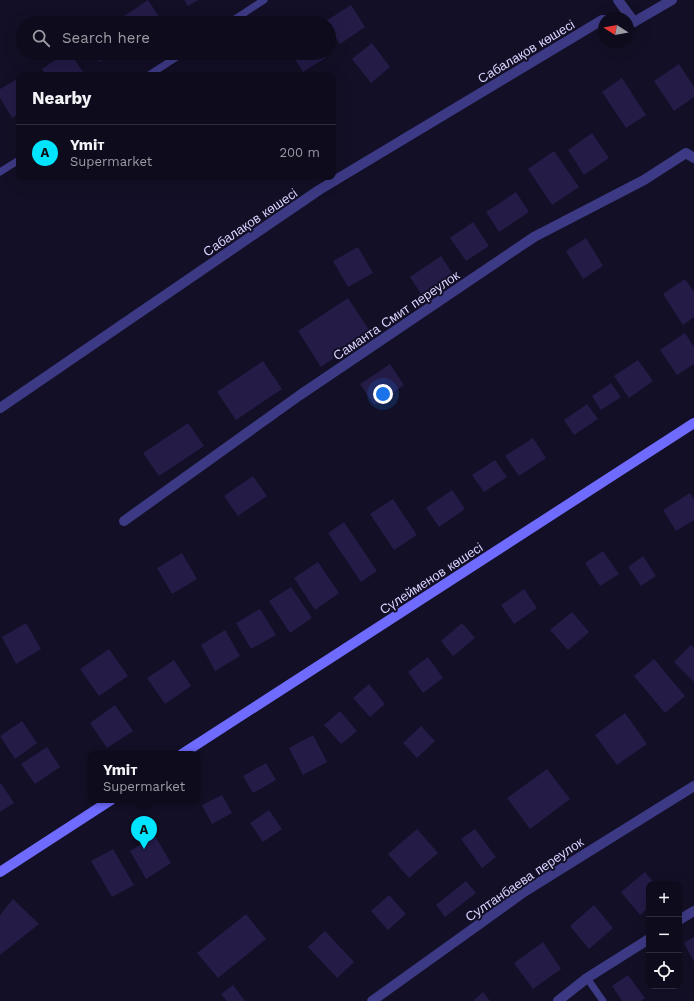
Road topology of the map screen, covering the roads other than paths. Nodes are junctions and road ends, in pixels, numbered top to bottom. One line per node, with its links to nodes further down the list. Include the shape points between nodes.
1 (264, 0): 5 (lane)
2 (618, 0): 4 (street)
3 (672, 0): 6 (street)
4 (625, 12)
5 (240, 16)
6 (634, 20)
7 (598, 22): 13 (street, Сабалақов көшесі)
8 (172, 60): 9 (lane)
9 (154, 72)
10 (694, 158): 17 (street, Саманта Смит переулок, via 686,153 644,180 534,237 300,395)
11 (16, 162): 12 (lane)
12 (0, 172)
13 (336, 180)
14 (336, 180): 15 (street, Сабалақов көшесі)
15 (0, 408)
16 (694, 423): 18 (main road, Сүлейменов көшесі)
17 (124, 521)
18 (187, 751)
19 (694, 786): 26 (street, Султанбаева переулок, via 524,892)
20 (106, 803): 21 (main road)
21 (0, 872)
22 (694, 911): 23 (street)
23 (682, 918)
24 (646, 941): 25 (street)
25 (587, 978): 27 (street); 28 (lane)
26 (372, 1001)
27 (558, 1001)
28 (603, 1001)

